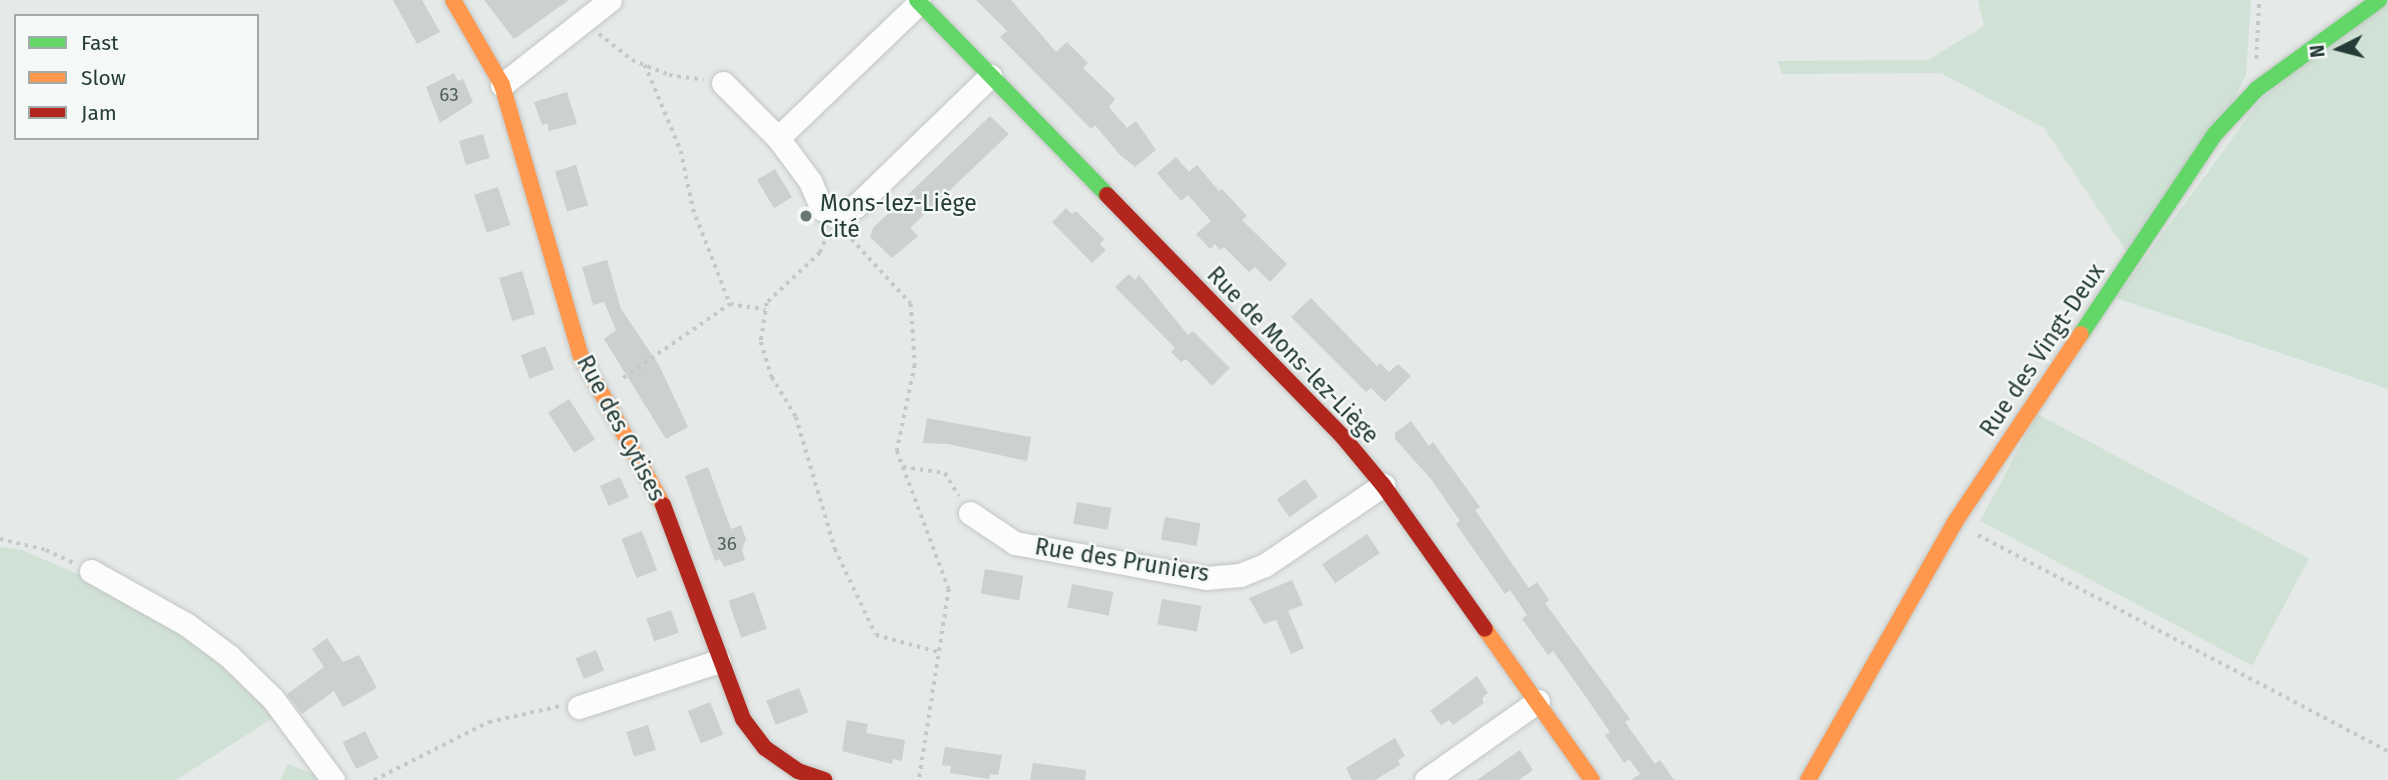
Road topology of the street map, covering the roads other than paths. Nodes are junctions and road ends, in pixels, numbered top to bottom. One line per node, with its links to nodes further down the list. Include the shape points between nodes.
1 (453, 0): 7 (street, Rue des Cytises)
2 (610, 0): 7 (street)
3 (2379, 0): 19 (street, Rue des Vingt-Deux, via 2257,89 2183,178 1955,522)
4 (918, 1): 5 (street, Rue de Mons-lez-Liège); 8 (street)
5 (990, 76): 8 (street, via 856,206 836,216 822,209 810,181); 9 (street, Rue de Mons-lez-Liège, via 1304,395)
6 (723, 83): 8 (street)
7 (502, 85): 12 (street, Rue des Cytises, via 580,354 661,499)
8 (778, 138)
9 (1383, 485): 10 (street, Rue des Pruniers, via 1265,565 1240,575 1206,578 1015,543); 13 (street, Rue de Mons-lez-Liège)
10 (970, 513)
11 (91, 571): 15 (street, via 186,624 229,656 273,699)
12 (719, 661): 14 (street); 16 (street, Rue des Cytises, via 744,719 765,748 798,771)
13 (1538, 701): 17 (street); 18 (street, Rue de Mons-lez-Liège)
14 (579, 707)
15 (333, 780)
16 (824, 780)
17 (1426, 780)
18 (1592, 780)
19 (1808, 780)

